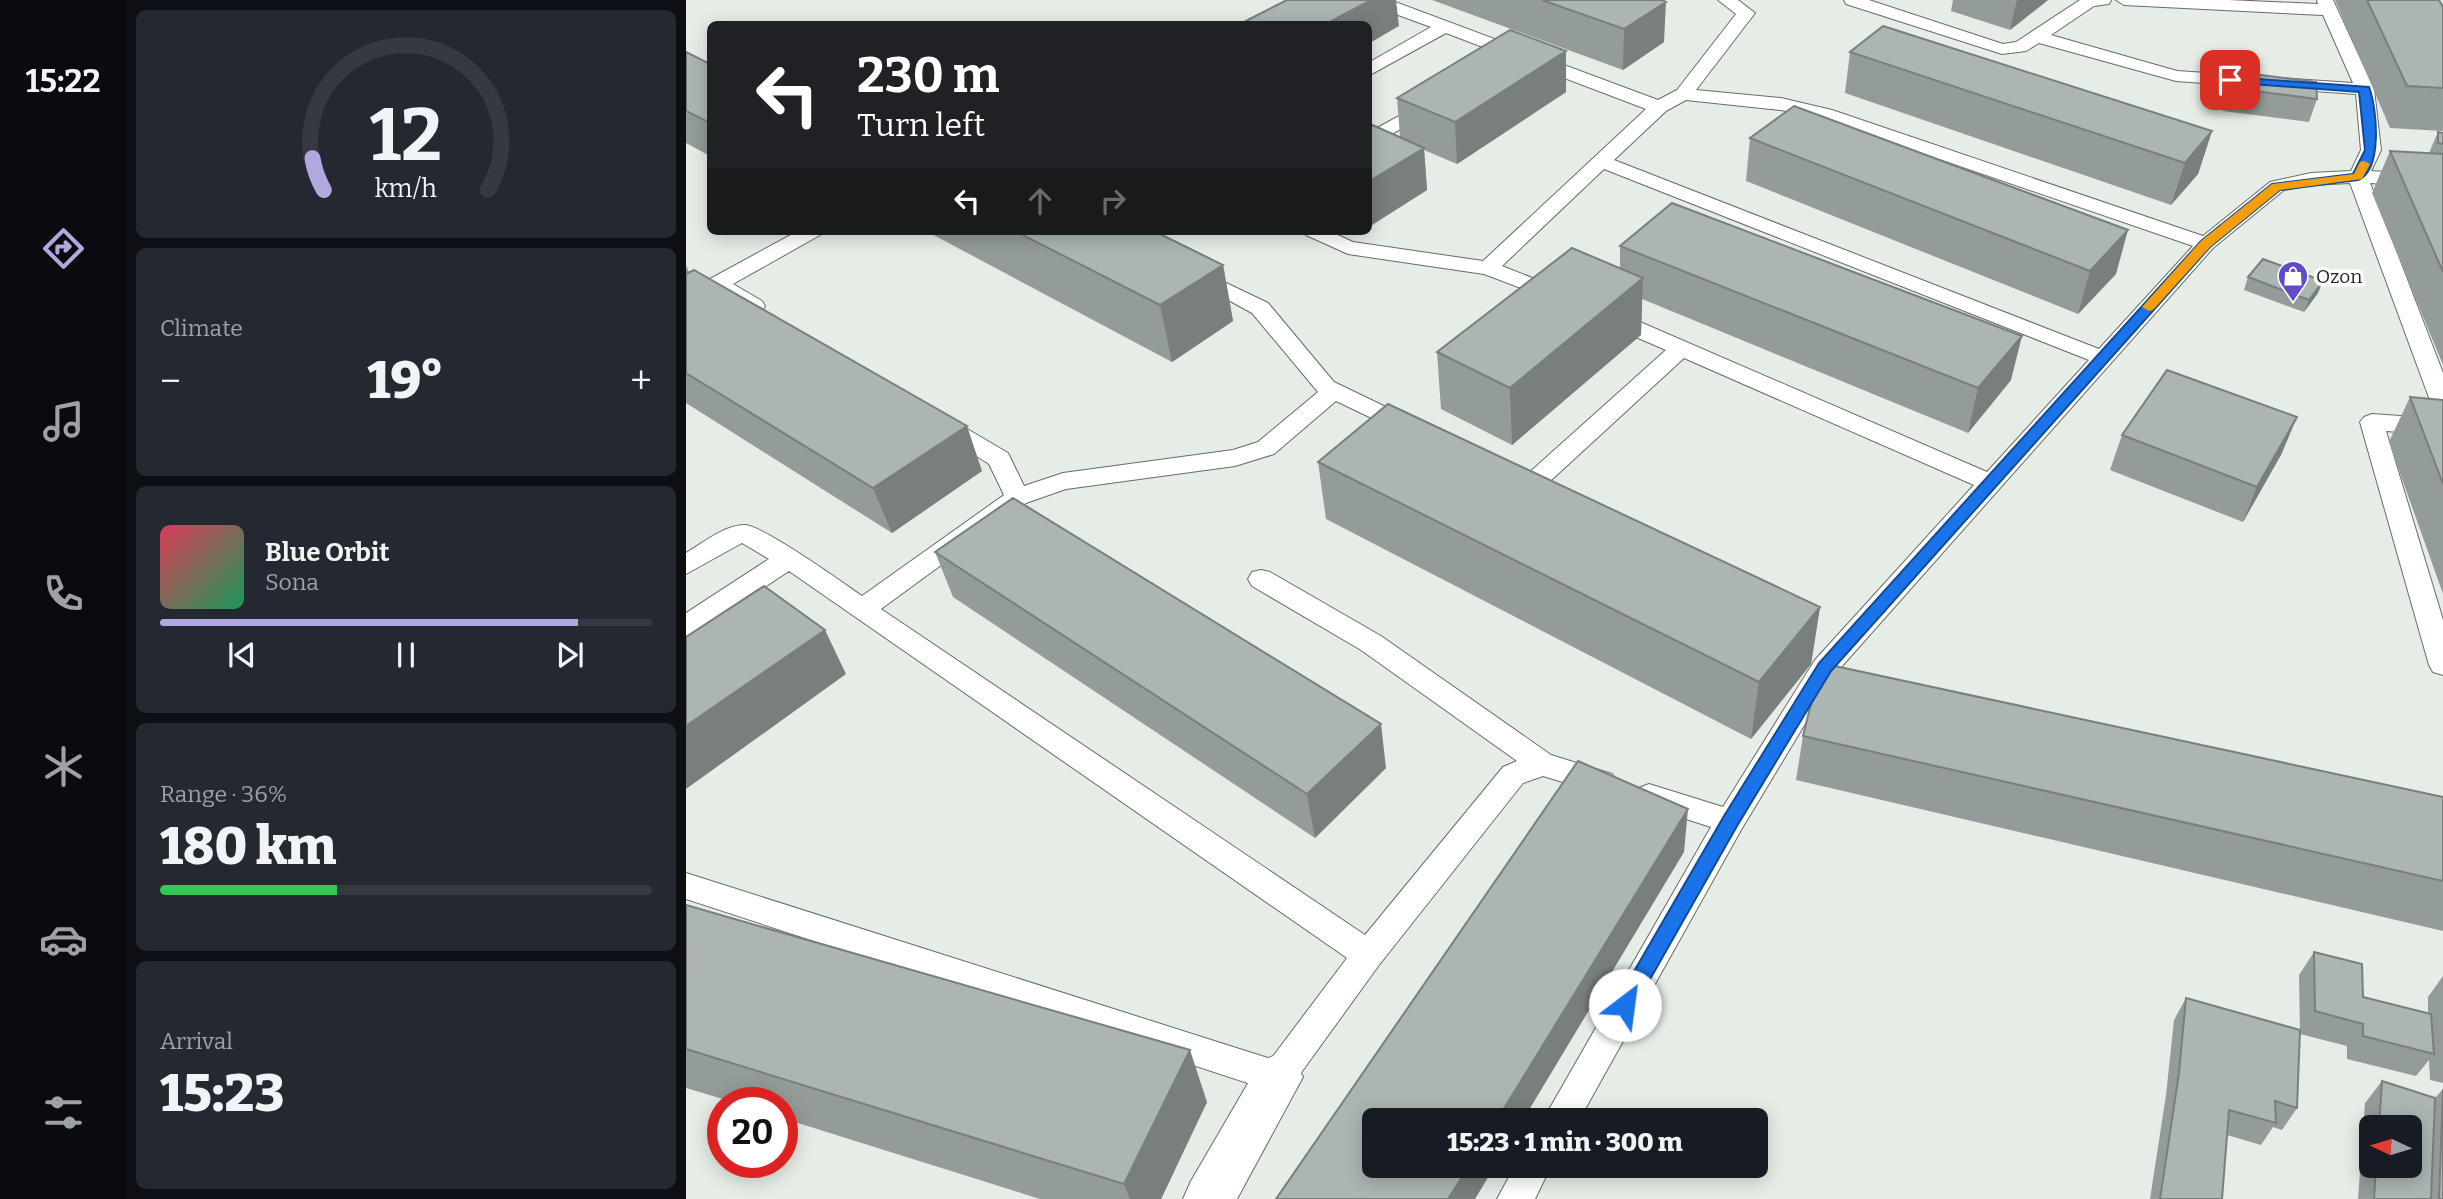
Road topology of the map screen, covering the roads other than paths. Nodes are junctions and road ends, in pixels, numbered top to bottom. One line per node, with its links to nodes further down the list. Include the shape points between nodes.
1 (1374, 0): 7 (lane)
2 (1726, 0): 14 (lane, via 1746,13)
3 (1852, 0): 8 (lane, via 2002,49 2020,47)
4 (2102, 0): 8 (lane, via 2090,1)
5 (2124, 0): 6 (lane)
6 (2327, 5): 12 (lane)
7 (1446, 26): 9 (lane); 11 (lane)
8 (2037, 37): 12 (lane, via 2176,76)
9 (1519, 53): 10 (lane); 15 (lane)
10 (1496, 67)
11 (1372, 69)
12 (2365, 89): 18 (lane, via 2371,150)
13 (1450, 94): 16 (lane)
14 (1683, 94): 15 (lane); 22 (lane, via 1781,104 1825,114)
15 (1659, 107): 17 (lane)
16 (1372, 139)
17 (1603, 162): 24 (lane); 29 (lane)
18 (2358, 177): 19 (lane); 22 (lane, via 2277,187); 31 (lane)
19 (2443, 182)
20 (806, 235): 25 (lane)
21 (1322, 235): 24 (lane, via 1348,248)
22 (2206, 244): 29 (lane)
23 (1179, 267): 30 (lane, via 1260,308 1326,387)
24 (1488, 268): 28 (lane)
25 (719, 284): 26 (lane); 27 (lane)
26 (686, 301)
27 (778, 320)
28 (1681, 348): 36 (lane); 37 (lane)
29 (2103, 358): 36 (lane)
30 (1334, 390): 34 (lane); 38 (lane, via 1266,448 1235,458 1063,481)
31 (2443, 403)
32 (929, 415): 38 (lane, via 999,459)
33 (2443, 427): 46 (lane, via 2372,422)
34 (1432, 438)
35 (1506, 474): 37 (lane)
36 (1991, 482): 47 (lane)
37 (1530, 486): 39 (lane)
38 (1017, 497): 43 (lane)
39 (1566, 505)
40 (789, 559): 41 (lane, via 745,534 731,537); 43 (lane); 44 (lane)
41 (686, 565)
42 (1261, 579): 48 (lane, via 1371,643)
43 (863, 608): 51 (lane)
44 (686, 626)
45 (1815, 639): 47 (lane)
46 (2443, 665)
47 (1836, 666): 49 (lane)
48 (1542, 764): 49 (lane); 51 (lane, via 1513,775)
49 (1730, 821): 53 (lane)
50 (686, 886): 52 (lane)
51 (1368, 955): 52 (lane)
52 (1278, 1077): 55 (street)
53 (1567, 1108)
54 (1527, 1178): 56 (lane)
55 (1209, 1199)
56 (1515, 1199)

